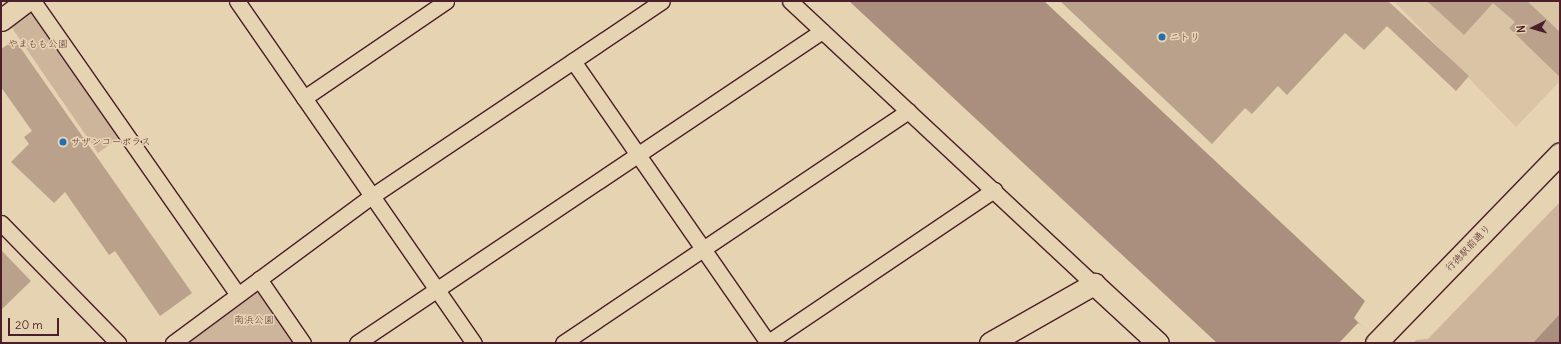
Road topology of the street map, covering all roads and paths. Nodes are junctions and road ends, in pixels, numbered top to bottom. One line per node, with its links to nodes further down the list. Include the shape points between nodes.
1 (26, 1): 7 (street)
2 (33, 1): 21 (street)
3 (237, 1): 10 (street)
4 (446, 1): 10 (street)
5 (662, 1): 9 (street)
6 (790, 1): 8 (street)
7 (1, 20)
8 (822, 31): 11 (street); 13 (street)
9 (573, 61): 13 (street); 15 (street)
10 (304, 98): 15 (street)
11 (908, 111): 14 (street); 17 (street)
12 (1560, 152): 22 (street, 行徳駅前通り)
13 (638, 155): 17 (street); 20 (street)
14 (994, 190): 19 (street); 29 (street)
15 (372, 196): 18 (street); 20 (street)
16 (1, 223): 23 (street)
17 (703, 249): 28 (street); 29 (street)
18 (259, 279): 21 (street); 25 (street)
19 (1094, 284): 30 (street); 31 (street)
20 (437, 290): 26 (street); 27 (street)
21 (238, 295): 24 (street)
22 (1377, 342)
23 (118, 343)
24 (174, 343)
25 (303, 343)
26 (357, 343)
27 (474, 343)
28 (563, 343)
29 (767, 343)
30 (990, 343)
31 (1158, 343)

